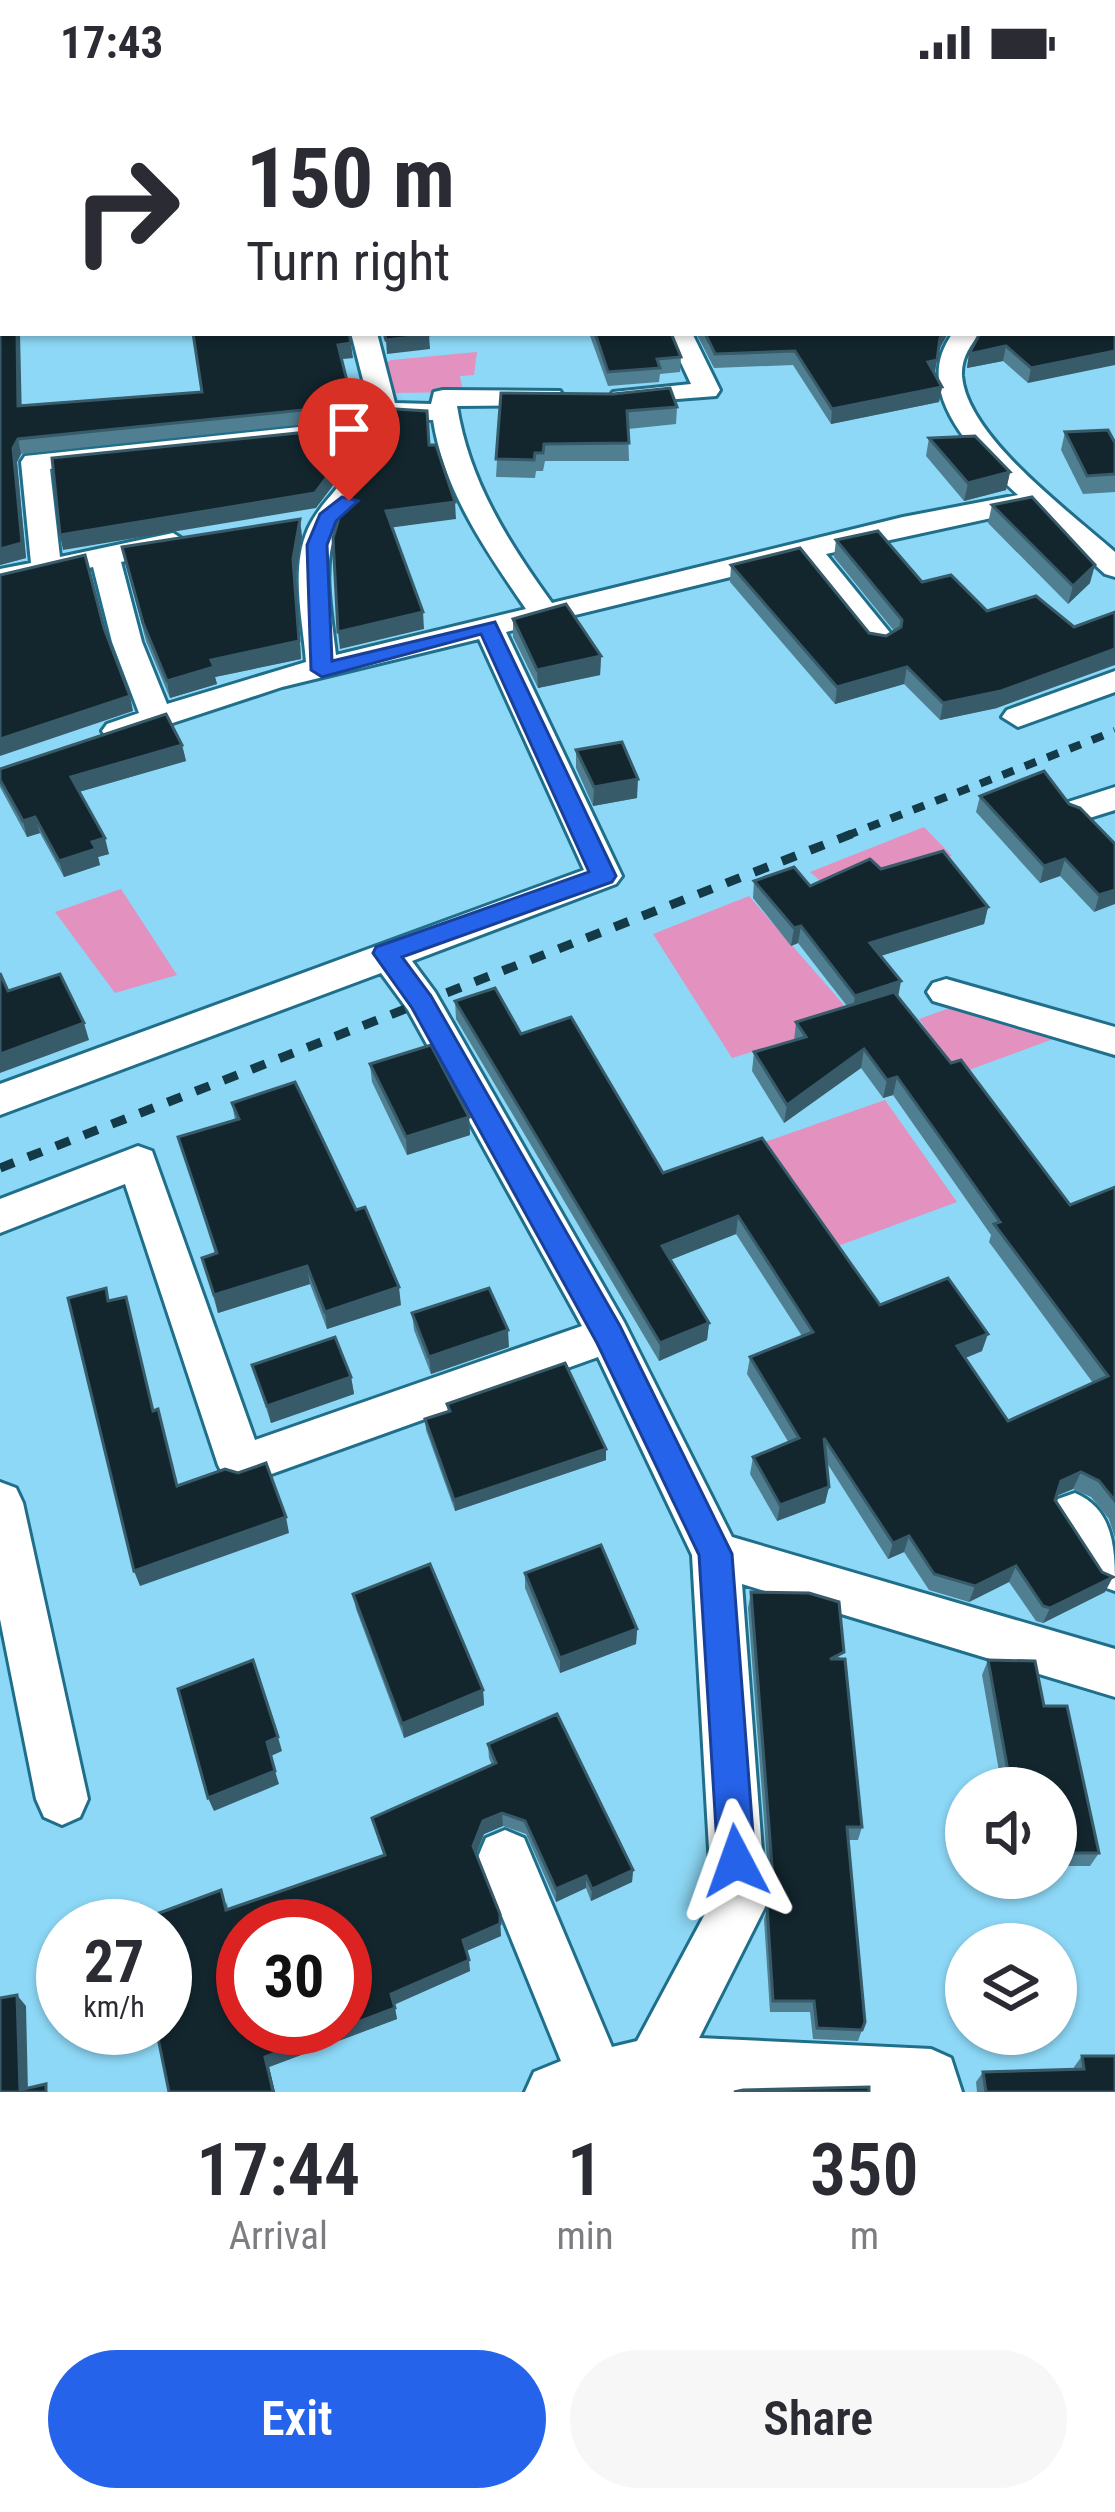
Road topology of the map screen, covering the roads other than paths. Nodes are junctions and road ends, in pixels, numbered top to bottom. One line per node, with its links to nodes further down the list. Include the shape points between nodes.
1 (365, 336): 4 (street, via 384,411)
2 (965, 336): 5 (street, via 949,359 950,386 969,421)
3 (682, 337): 4 (street, via 707,390 613,399 442,398)
4 (444, 413): 14 (street, via 461,482 485,530)
5 (1037, 500): 9 (street); 12 (street)
6 (327, 519): 7 (street); 11 (street, via 360,483 368,458 364,428 34,462); 17 (street, via 317,545)
7 (287, 525)
8 (207, 536): 10 (street)
9 (808, 551): 14 (street); 16 (street)
10 (104, 554): 11 (street); 19 (street)
11 (46, 567): 13 (street)
12 (1115, 568)
13 (0, 578)
14 (544, 612): 15 (street)
15 (488, 626): 17 (street); 24 (street, via 604,876)
16 (881, 640)
17 (322, 670): 19 (street)
18 (1115, 681): 20 (street)
19 (157, 718): 21 (street)
20 (1018, 718)
21 (89, 741)
22 (1115, 798): 23 (street)
23 (1080, 810)
24 (386, 953): 27 (street); 29 (street, via 422,1002)
25 (946, 992): 26 (street)
26 (1115, 1041)
27 (0, 1100)
28 (0, 1216): 29 (street, via 138,1162 241,1465)
29 (609, 1335): 32 (street)
30 (0, 1503): 35 (street)
31 (1075, 1514): 33 (street)
32 (716, 1554): 34 (street); 37 (street, via 739,1905)
33 (1115, 1569)
34 (1115, 1673)
35 (62, 1799)
36 (505, 1858): 38 (street)
37 (655, 2064): 38 (street); 39 (street, via 932,2078)
38 (575, 2086)
39 (934, 2092)

